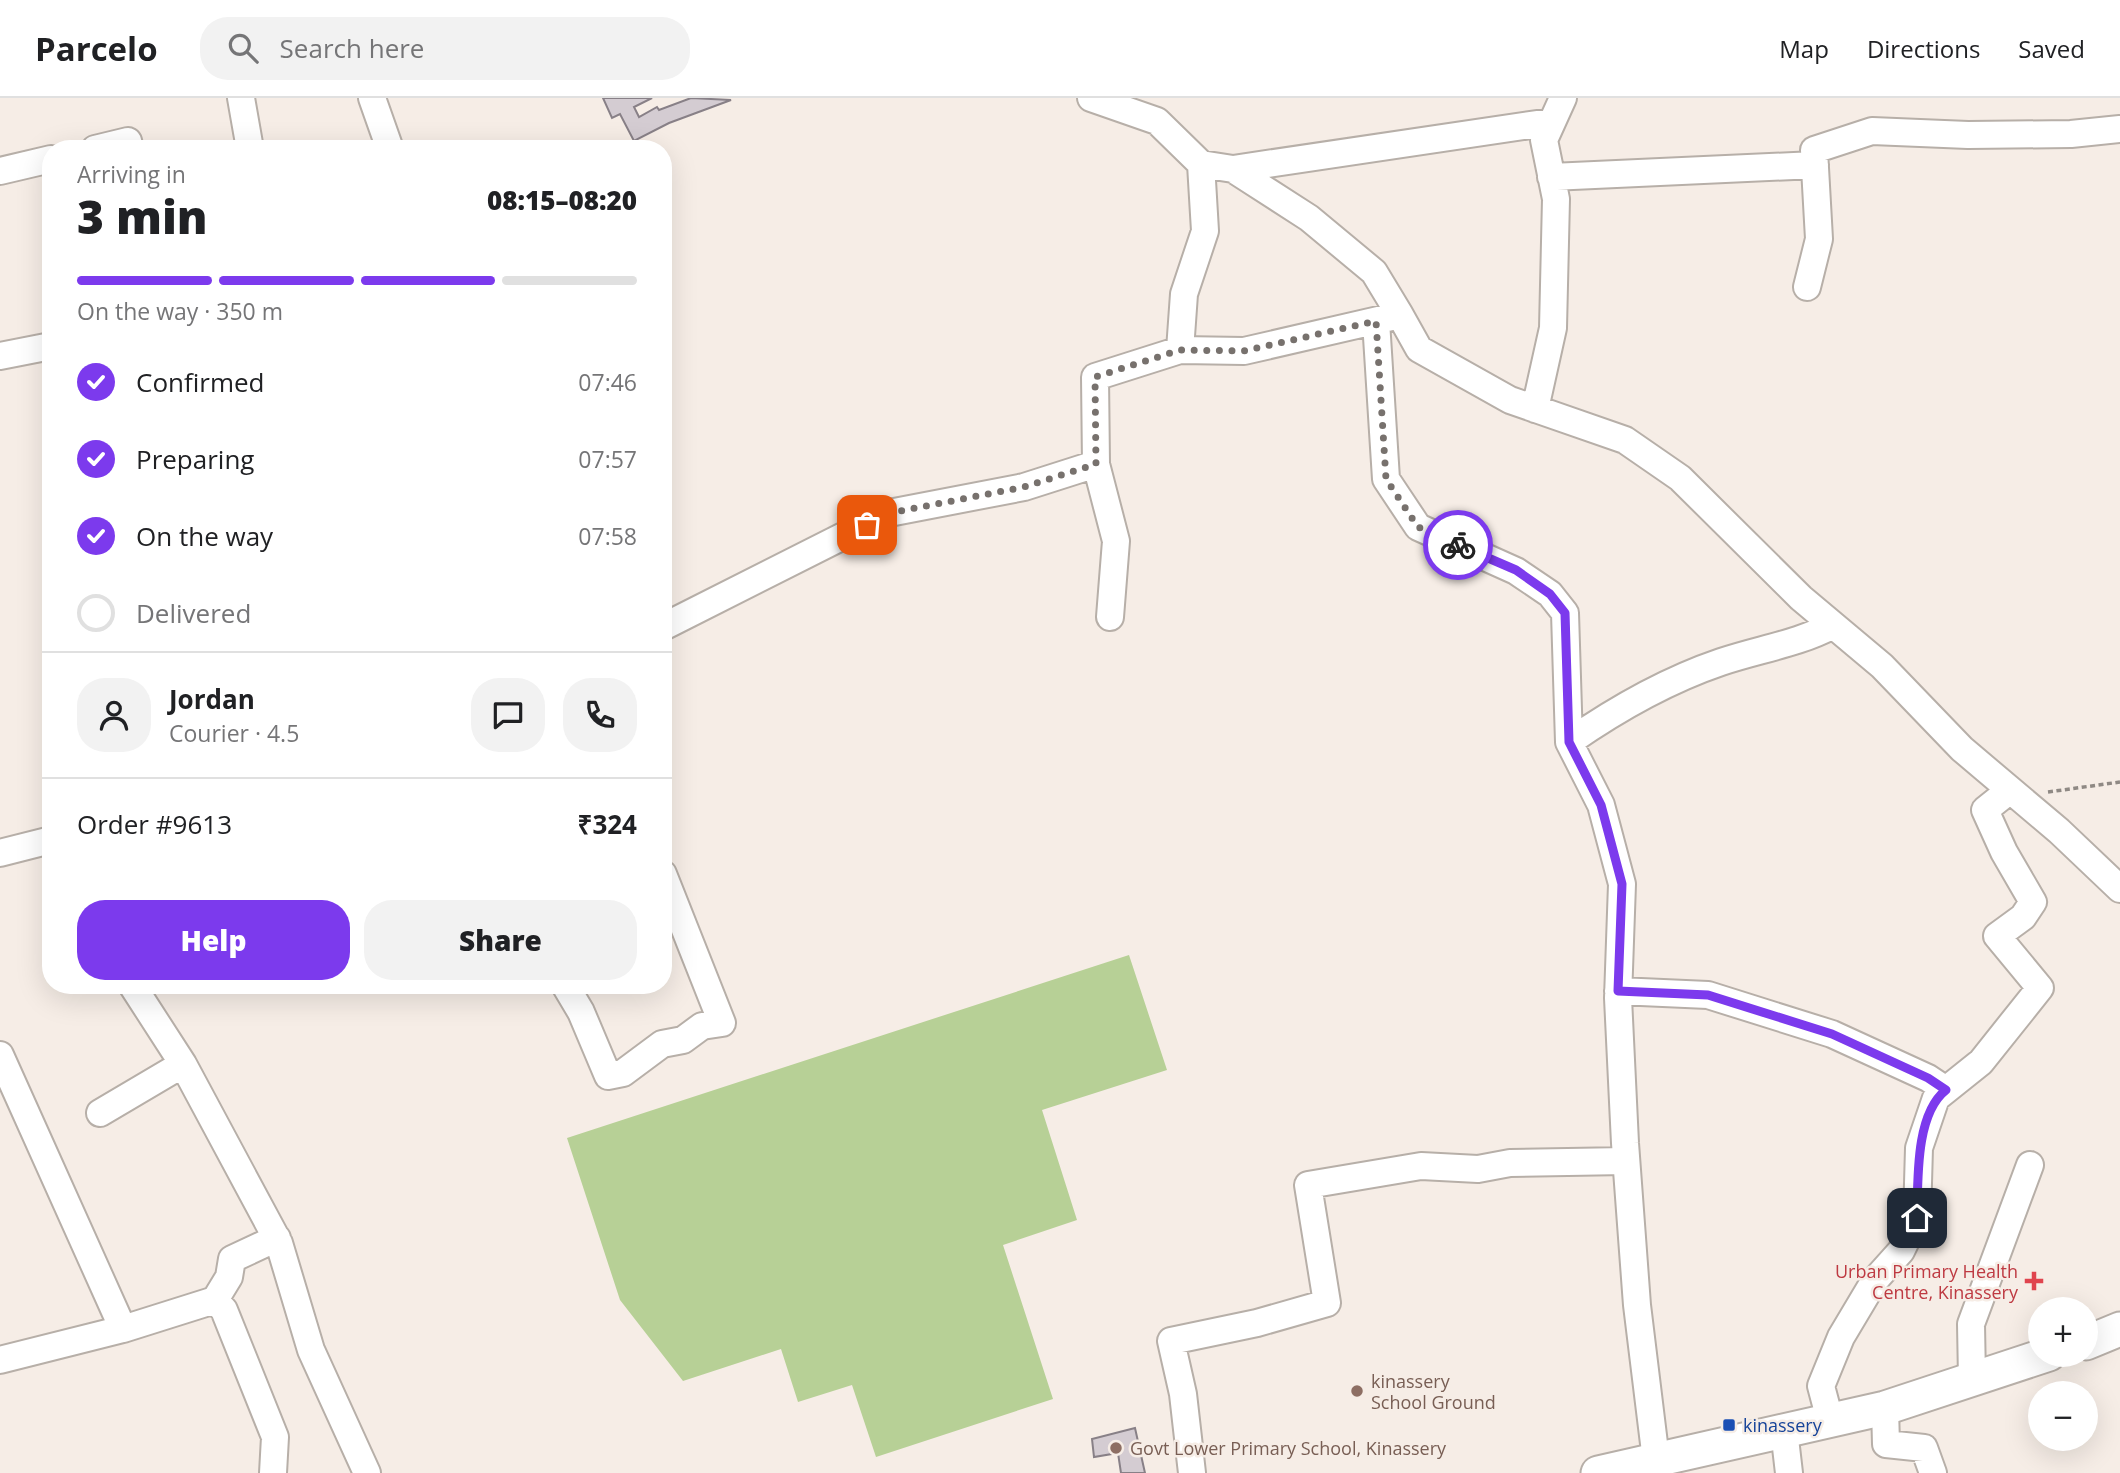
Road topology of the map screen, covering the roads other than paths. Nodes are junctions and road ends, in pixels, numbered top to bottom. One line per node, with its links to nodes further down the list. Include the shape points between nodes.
1 (242, 98): 7 (street)
2 (372, 98): 8 (street)
3 (1091, 98): 10 (street, via 1157,121)
4 (1563, 98): 5 (street)
5 (1551, 122): 12 (street); 14 (street, via 1544,141)
6 (2120, 129): 11 (street, via 1968,135 1872,131 1814,150)
7 (249, 140)
8 (387, 140)
9 (42, 161): 13 (street)
10 (1201, 164): 12 (street); 18 (street, via 1205,231 1184,294)
11 (1815, 165): 14 (street); 15 (street, via 1819,239)
12 (1233, 169): 16 (street, via 1309,218 1374,272)
13 (0, 171)
14 (1551, 177): 20 (street, via 1556,199 1553,328)
15 (1807, 287)
16 (1388, 318): 18 (street, via 1244,351); 20 (street, via 1419,348); 25 (street, via 1386,479 1418,527 1516,570 1550,594 1565,613)
17 (42, 348): 19 (street)
18 (1180, 350): 21 (street, via 1095,377)
19 (0, 355)
20 (1535, 410): 24 (street, via 1625,440 1680,478)
21 (1096, 464): 22 (street, via 1116,541); 23 (street, via 1024,487 890,513)
22 (1110, 617)
23 (672, 622)
24 (1833, 625): 25 (street, via 1687,675); 26 (street)
25 (1569, 742): 31 (street, via 1601,805 1622,884)
26 (2014, 794): 29 (street); 36 (street, via 1985,810 2033,902 2023,917 1997,936 2040,988 1981,1062)
27 (42, 842): 28 (street)
28 (0, 853)
29 (2120, 889)
30 (672, 897): 33 (street, via 722,1023 702,1026 682,1040 662,1044 623,1073 608,1076)
31 (1618, 991): 36 (street, via 1708,995 1832,1034); 38 (street)
32 (137, 994): 35 (street)
33 (570, 994)
34 (0, 1055): 42 (street)
35 (183, 1064): 37 (street); 40 (street)
36 (1946, 1090): 49 (street, via 1936,1098 1919,1148 1917,1218 1901,1251 1875,1280 1840,1337 1821,1386)
37 (100, 1114)
38 (1626, 1161): 51 (street); 54 (street, via 1510,1163 1478,1169 1421,1166 1308,1185 1327,1303 1171,1341 1184,1394)
39 (2030, 1166): 47 (street, via 1971,1324)
40 (277, 1238): 41 (street, via 232,1259 229,1277); 53 (street, via 311,1350)
41 (215, 1300): 42 (street); 52 (street, via 224,1310 275,1437)
42 (123, 1329): 45 (street)
43 (2120, 1329): 44 (main road)
44 (2098, 1338)
45 (0, 1360)
46 (2028, 1361): 47 (main road)
47 (1972, 1379): 48 (main road)
48 (1885, 1408): 49 (main road); 57 (street, via 1886,1444 1924,1448)
49 (1830, 1420): 50 (main road)
50 (1784, 1430): 51 (main road); 56 (street)
51 (1656, 1460): 55 (main road)
52 (273, 1473)
53 (367, 1473)
54 (1192, 1473)
55 (1598, 1473)
56 (1789, 1473)
57 (1933, 1473)

